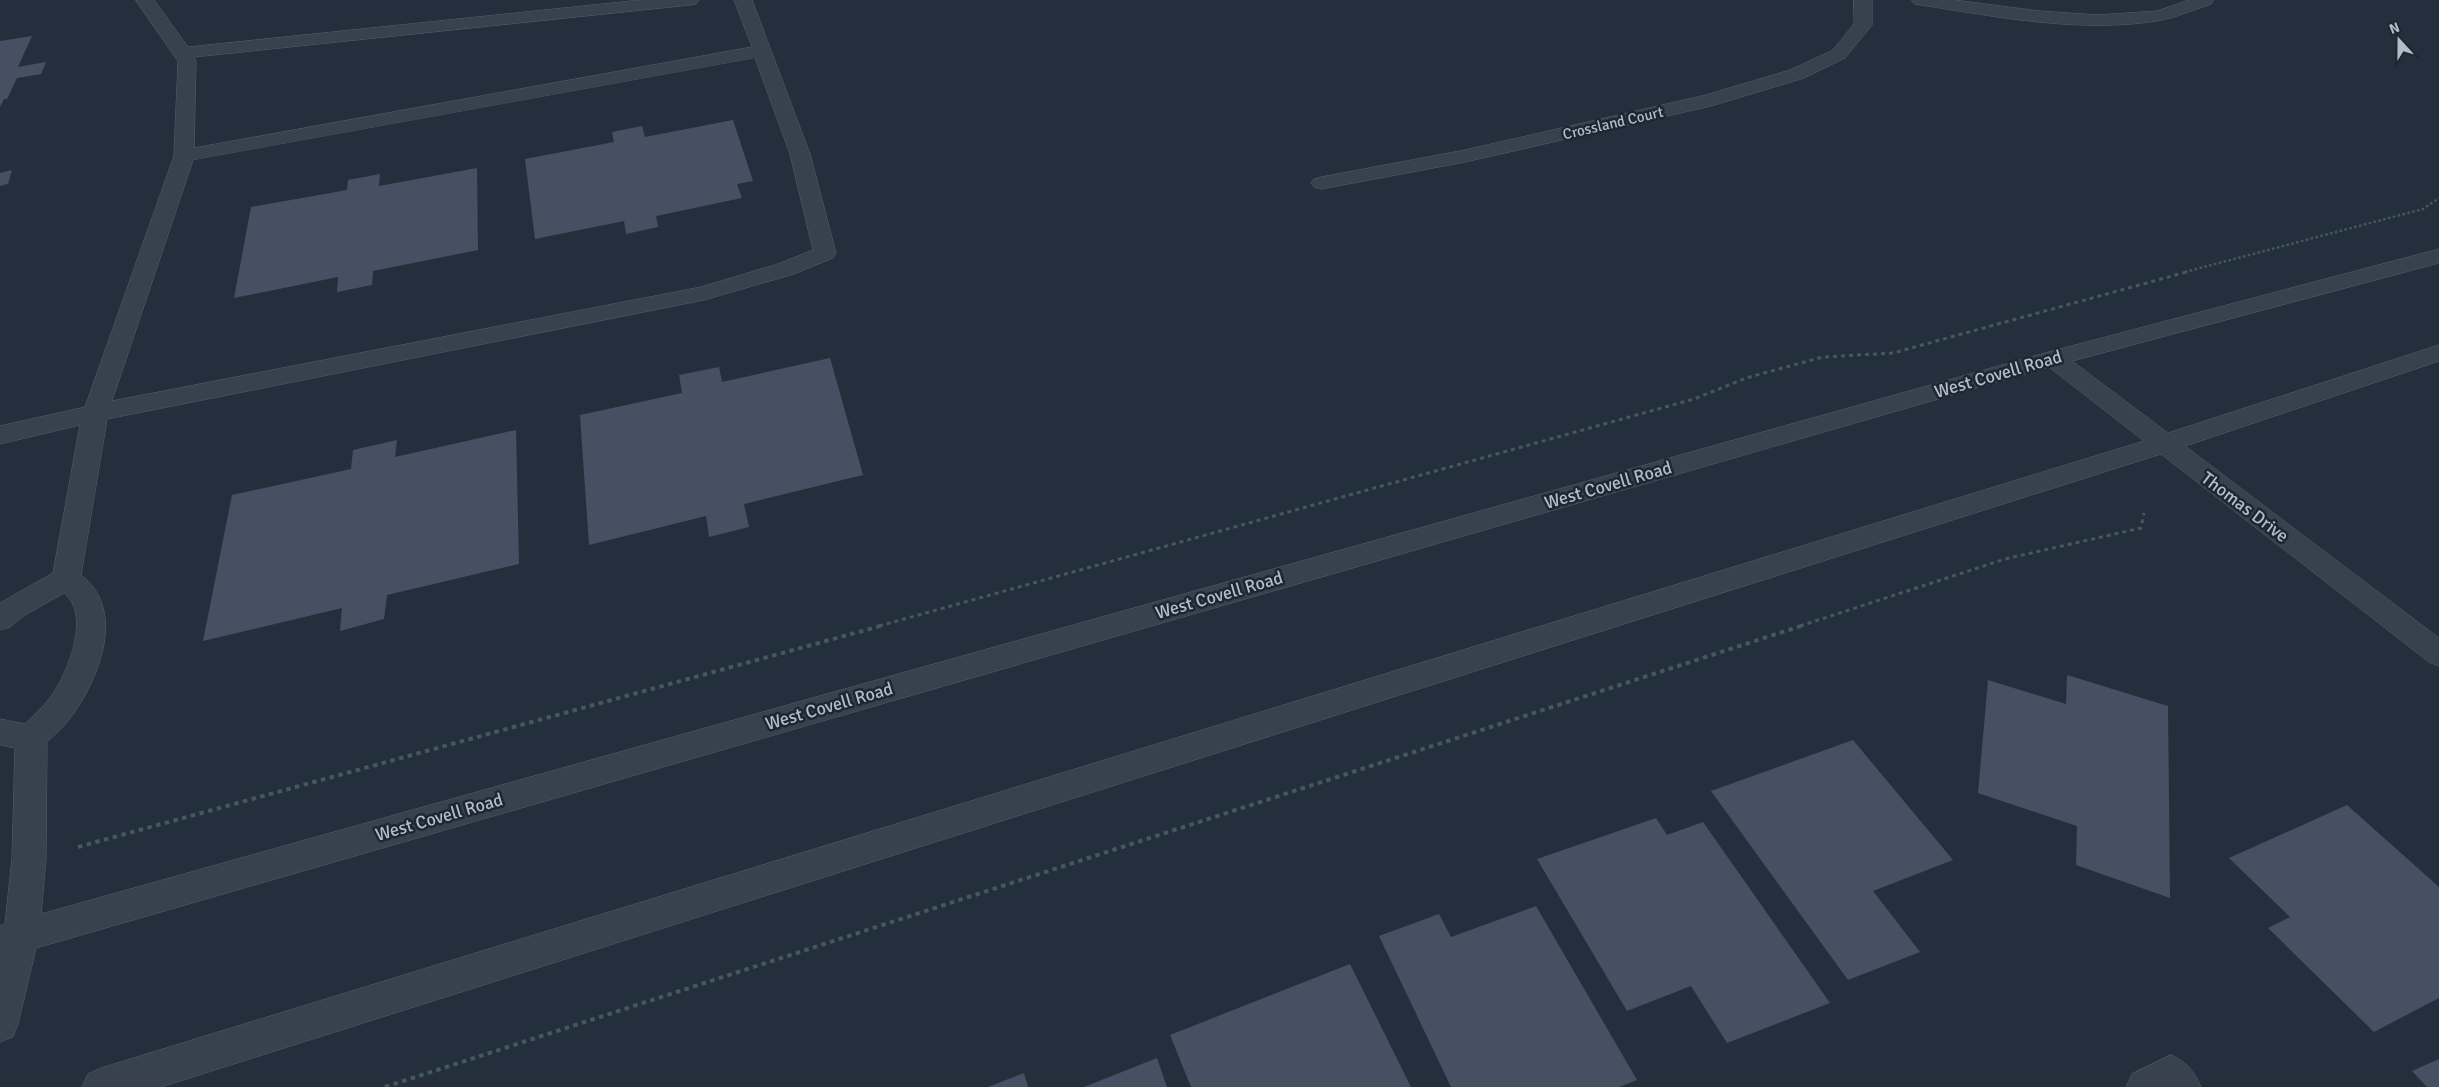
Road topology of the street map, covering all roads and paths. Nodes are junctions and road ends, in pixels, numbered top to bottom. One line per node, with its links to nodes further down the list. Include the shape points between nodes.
1 (144, 0): 8 (street)
2 (690, 0): 8 (street)
3 (743, 0): 7 (street)
4 (1863, 0): 10 (street, Crossland Court, via 1863,25 1838,54 1797,74 1711,100 1466,156)
5 (1921, 0): 6 (street, via 2017,15 2098,21 2159,16)
6 (2205, 0)
7 (762, 52): 9 (street); 15 (street, via 800,154 825,253 786,269 704,292)
8 (183, 53): 9 (street, via 187,62)
9 (184, 156): 15 (street)
10 (1320, 183)
11 (2439, 198): 23 (path, via 2423,209 1893,353 1823,357 1746,378 1694,399 159,827)
12 (2439, 256): 14 (street, West Covell Road)
13 (2439, 353): 17 (street)
14 (2053, 358): 17 (street, Thomas Drive); 24 (street, West Covell Road)
15 (95, 413): 16 (street); 19 (street)
16 (0, 435)
17 (2162, 444): 21 (street, Thomas Drive); 26 (street)
18 (2144, 513): 27 (path, via 2142,528 2005,559)
19 (66, 579): 20 (street); 22 (street, via 78,586 88,602 93,624 81,667 62,706)
20 (0, 619)
21 (2439, 654)
22 (16, 735): 23 (street)
23 (29, 859): 24 (street)
24 (10, 939): 25 (street)
25 (0, 1024)
26 (101, 1087)
27 (385, 1087)
28 (2145, 1087): 29 (street, via 2171,1074)
29 (2182, 1087)

